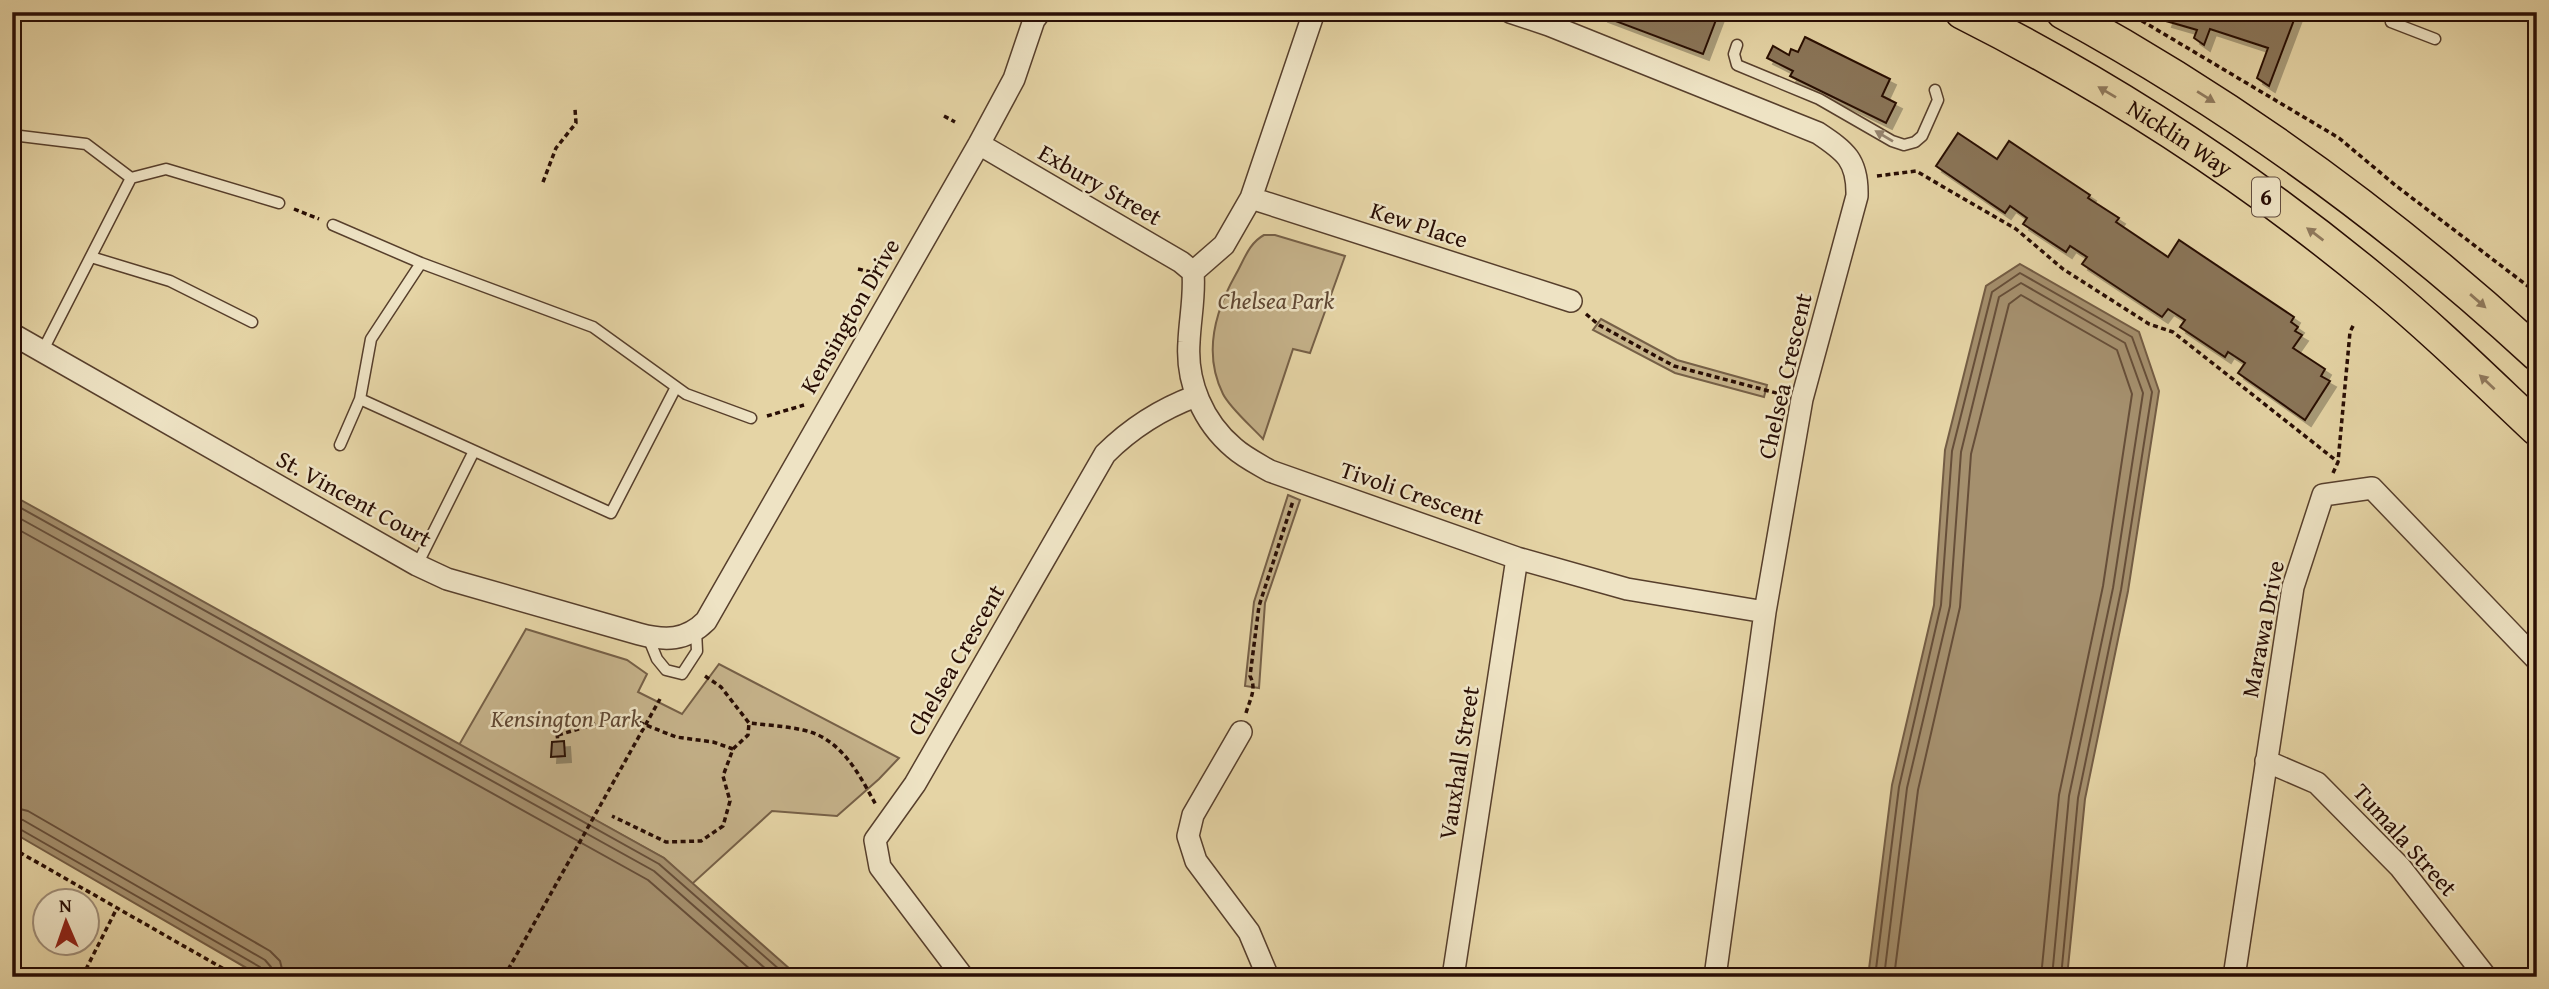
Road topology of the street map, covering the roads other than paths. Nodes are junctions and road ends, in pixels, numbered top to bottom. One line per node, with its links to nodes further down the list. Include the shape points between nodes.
1 (1314, 12): 13 (street)
2 (1510, 12): 33 (street, Chelsea Crescent, via 1818,133 1852,161 1857,196 1802,400)
3 (1962, 12): 28 (highway, Nicklin Way / 6, one-way to 3, via 2375,282 2252,187 2110,94)
4 (2063, 12): 22 (highway, Nicklin Way / 6, one-way to 22, via 2193,89 2312,168)
5 (1036, 15): 11 (street, Kensington Drive, via 1014,79)
6 (2391, 22): 7 (lane)
7 (2435, 39)
8 (1737, 45): 9 (lane, one-way to 8, via 1938,100 1922,136 1904,145 1809,94 1737,65)
9 (1935, 90)
10 (12, 135): 12 (lane, via 86,144)
11 (979, 144): 18 (street, Exbury Street); 34 (street, Kensington Drive, via 706,621)
12 (131, 178): 14 (lane, via 166,169); 16 (lane)
13 (1251, 198): 18 (street, via 1224,245); 19 (street, Kew Place)
14 (279, 203)
15 (333, 225): 17 (lane)
16 (92, 257): 20 (lane, via 170,282); 23 (lane)
17 (421, 263): 24 (lane, via 593,327); 26 (lane, via 371,339)
18 (1193, 272): 25 (street, Tivoli Crescent, via 1188,346)
19 (1570, 301)
20 (251, 322)
21 (12, 334): 23 (street, St. Vincent Court)
22 (2532, 343)
23 (42, 352): 32 (street, St. Vincent Court)
24 (676, 387): 27 (lane); 30 (lane, via 611,513)
25 (1196, 396): 31 (street, Tivoli Crescent, via 1208,422 1234,448 1270,471); 39 (street, Chelsea Crescent, via 1126,433 1105,454 915,784 875,840 880,867)
26 (360, 399): 29 (lane); 30 (lane)
27 (751, 418)
28 (2537, 429)
29 (340, 445)
30 (474, 451): 32 (lane)
31 (1517, 558): 33 (street, Tivoli Crescent, via 1627,589); 41 (street, Vauxhall Street)
32 (417, 565): 35 (street, St. Vincent Court, via 447,579)
33 (1765, 612): 42 (street, Chelsea Crescent)
34 (696, 631): 35 (street, St. Vincent Court, via 677,638); 35 (lane, via 697,651 682,674 666,670)
35 (648, 636)
36 (2537, 660): 38 (street, Marawa Drive, via 2372,488 2323,495 2293,587)
37 (1241, 732): 40 (street, via 1193,815 1188,836 1196,861 1249,932)
38 (2266, 761): 43 (street, Marawa Drive); 44 (street, Tumala Street, via 2317,783 2400,867)
39 (963, 977)
40 (1268, 977)
41 (1453, 977)
42 (1715, 977)
43 (2234, 977)
44 (2486, 977)

